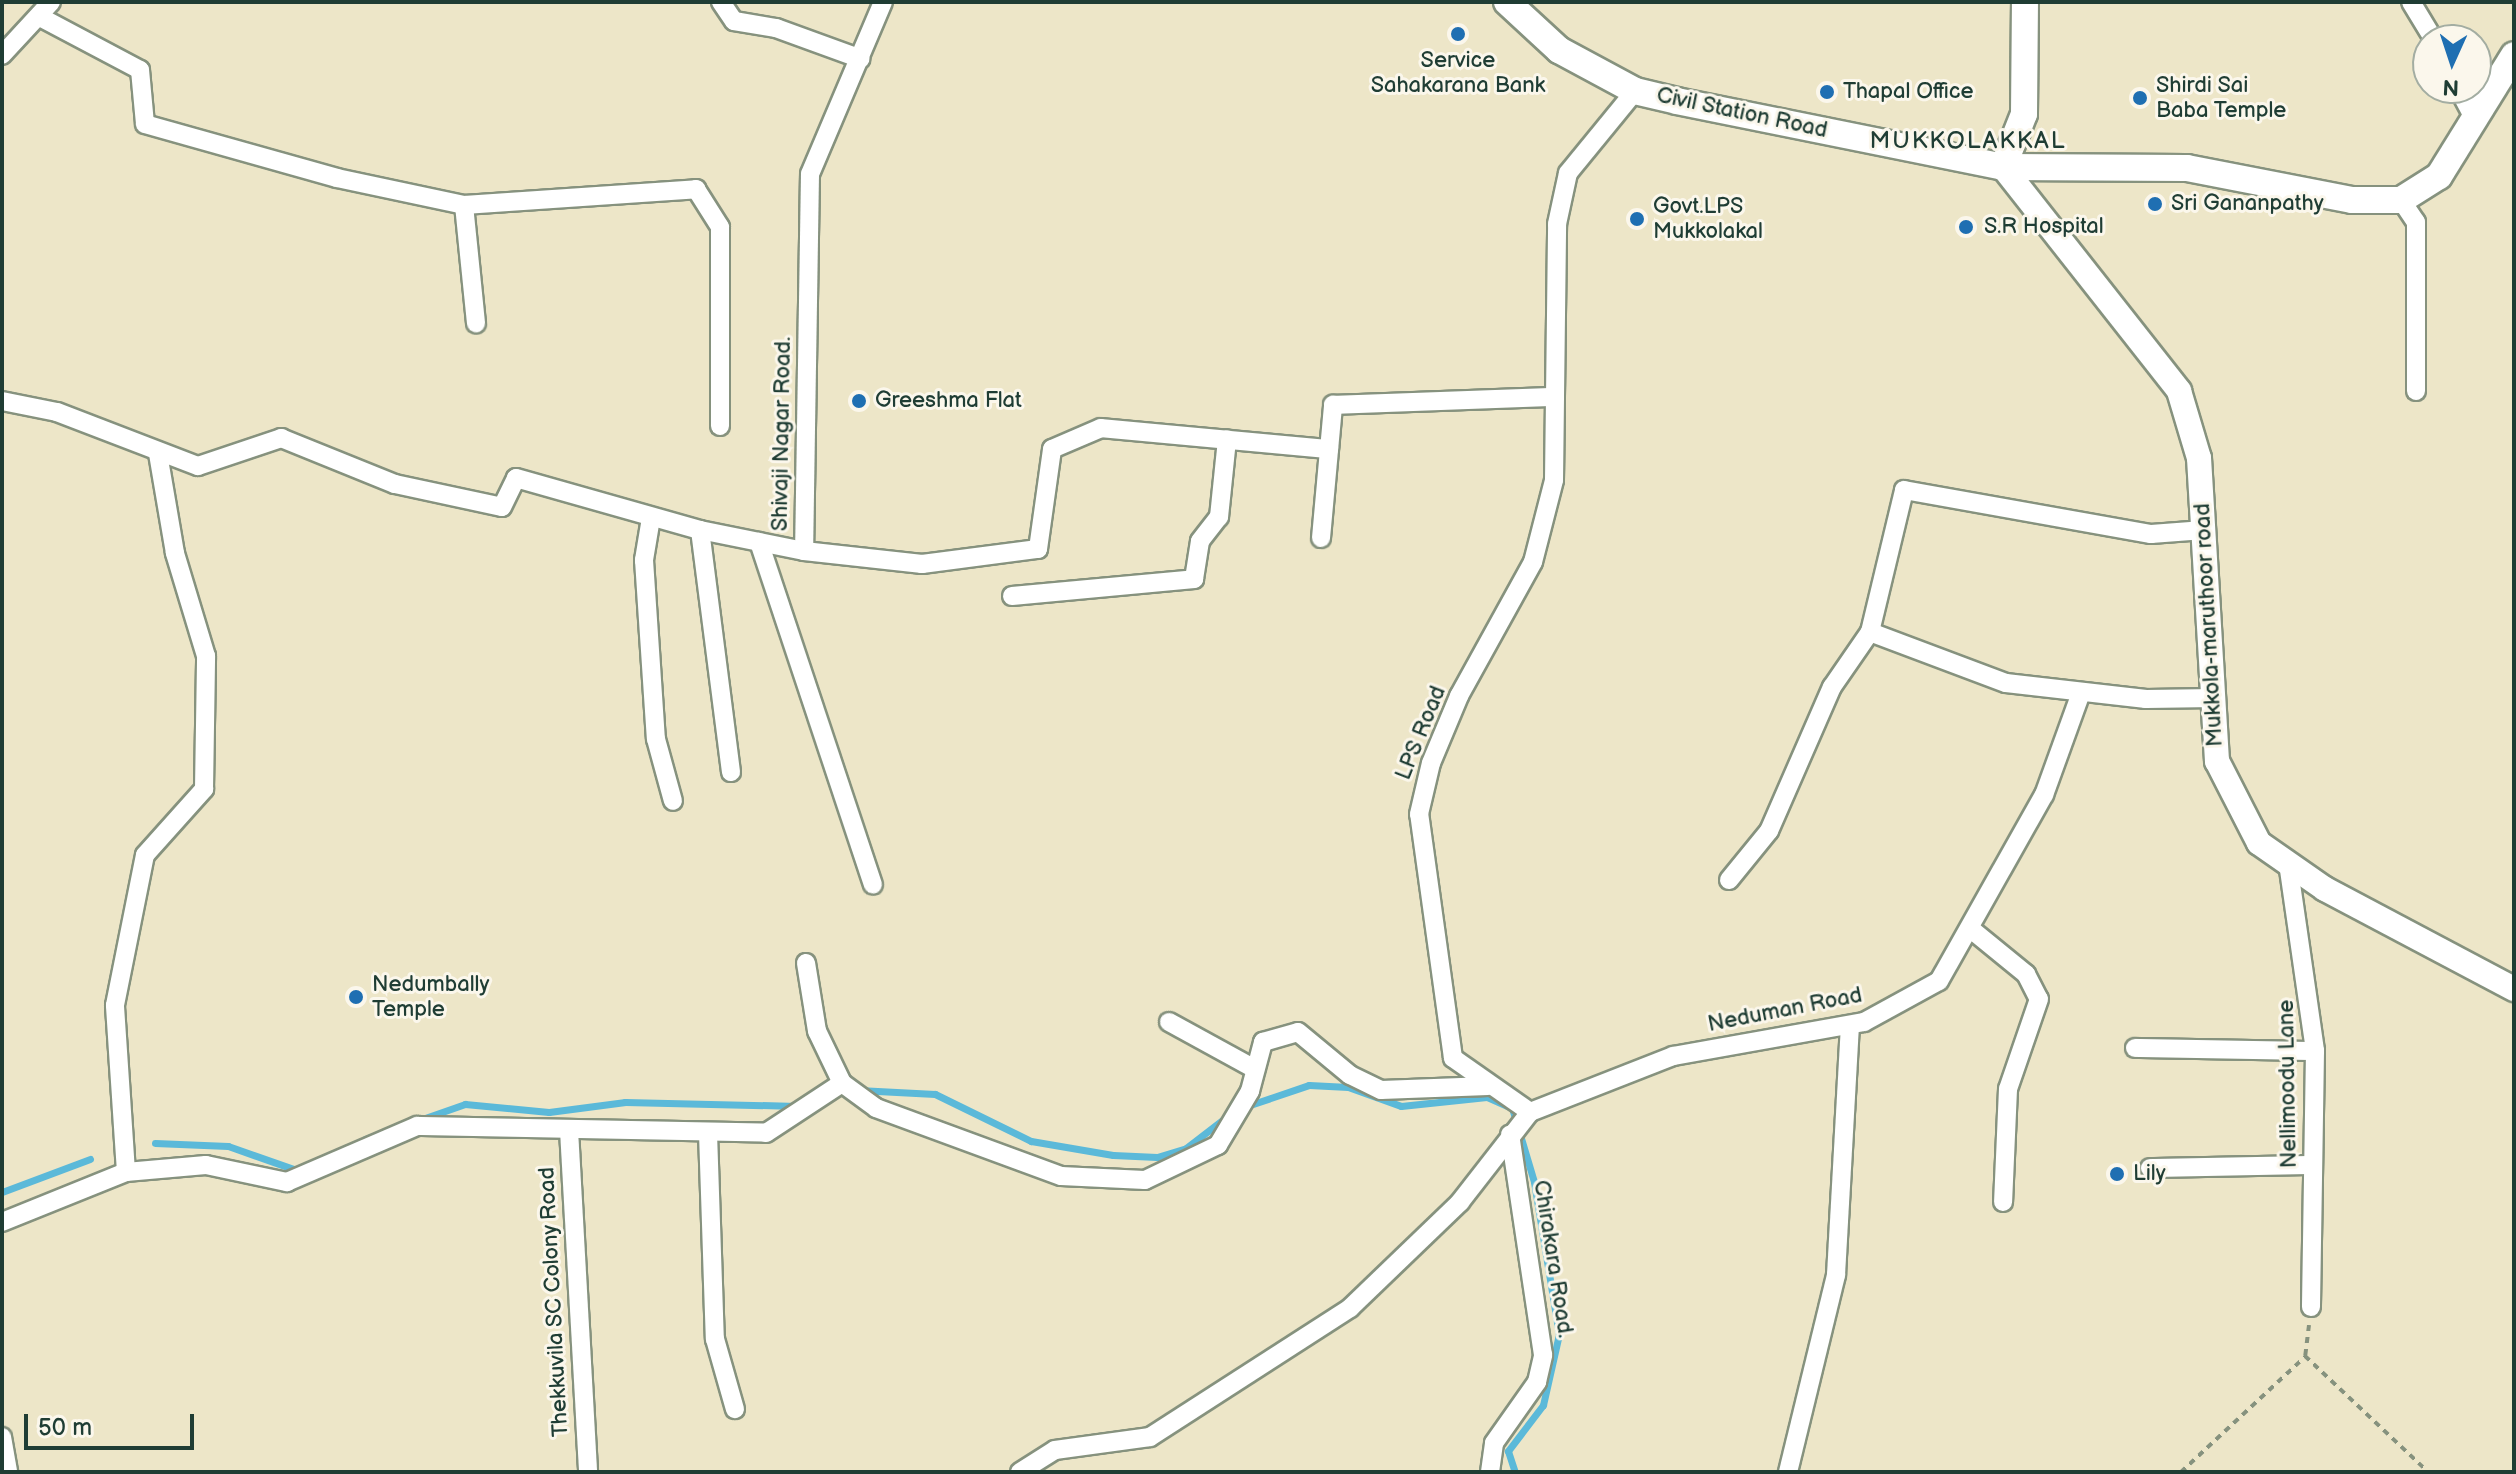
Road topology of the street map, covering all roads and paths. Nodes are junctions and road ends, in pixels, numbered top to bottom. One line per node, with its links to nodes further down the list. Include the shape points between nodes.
1 (721, 2): 10 (street, via 734,21 776,28)
2 (883, 2): 10 (street, Shivaji Nagar Road.)
3 (1507, 2): 11 (main road, Civil Station Road, via 1559,50)
4 (2025, 2): 14 (main road, via 2024,114)
5 (2411, 2): 7 (street)
6 (45, 9): 8 (street); 16 (street, via 140,70 145,124)
7 (2424, 24)
8 (2, 55)
9 (2514, 55): 13 (main road)
10 (861, 59): 30 (street, Shivaji Nagar Road., via 810,174)
11 (1635, 91): 14 (main road, Civil Station Road); 19 (street, LPS Road, via 1568,173 1557,224)
12 (2466, 104): 13 (street)
13 (2475, 120): 15 (main road, via 2439,176)
14 (2003, 167): 15 (main road, Civil Station Road, via 2187,168 2352,200); 27 (street, Mukkola-maruthoor road, via 2179,391 2199,458)
15 (2401, 200): 18 (street, via 2416,222)
16 (464, 205): 17 (street); 21 (street, via 615,190 696,189 705,196 720,227)
17 (476, 323)
18 (2416, 391)
19 (1555, 397): 23 (street, via 1347,400 1333,405); 49 (street, LPS Road, via 1554,480 1533,562 1459,696 1421,795 1419,847 1453,1058)
20 (2, 401): 24 (street, via 57,412)
21 (720, 426)
22 (1227, 439): 23 (street, Shivaji Nagar Road.); 30 (street, Shivaji Nagar Road., via 1101,428 1052,449 1038,549 922,564); 31 (street, via 1219,517 1200,541 1194,579)
23 (1329, 449): 28 (street)
24 (158, 454): 25 (street, via 198,466 281,438 395,484 502,507 516,478); 56 (street, via 175,553 206,656 204,789 145,855 115,1005)
25 (651, 518): 26 (street); 36 (street, via 644,560 656,739)
26 (700, 530): 29 (street); 35 (street)
27 (2204, 530): 32 (street, via 2151,534 1904,490); 34 (street, Mukkola-maruthoor road)
28 (1321, 538)
29 (759, 542): 30 (street); 39 (street)
30 (804, 551)
31 (1012, 596)
32 (1870, 632): 33 (street, via 2006,683); 38 (street, via 1832,687 1769,831)
33 (2081, 693): 34 (street); 40 (street, Neduman Road, via 2060,761)
34 (2215, 698): 37 (street, Mukkola-maruthoor road, via 2217,761 2259,843)
35 (731, 772)
36 (673, 801)
37 (2288, 863): 42 (street, Mukkola-maruthoor road); 46 (street, Nellimoodu Lane)
38 (1729, 880)
39 (873, 885)
40 (1972, 930): 44 (street, Neduman Road, via 1939,981); 57 (street, via 2026,974 2039,999 2008,1089)
41 (806, 963): 48 (street, via 817,1031)
42 (2514, 989)
43 (1169, 1022): 47 (street)
44 (1850, 1025): 50 (street, Neduman Road, via 1673,1056); 67 (street, via 1836,1275)
45 (2135, 1048): 46 (street)
46 (2315, 1051): 54 (street, Nellimoodu Lane)
47 (1255, 1069): 48 (street, via 1234,1126 1218,1145 1184,1165 1127,1182 1082,1181 969,1147 876,1108); 49 (street, via 1263,1042 1298,1032 1350,1075 1381,1090)
48 (842, 1083): 52 (street, via 766,1133)
49 (1488, 1086): 50 (street, LPS Road)
50 (1530, 1112): 53 (street)
51 (569, 1130): 52 (street); 56 (street, via 448,1123 395,1136 287,1182 206,1165); 64 (street, Thekkuvila SC Colony Road)
52 (708, 1133): 61 (street, via 715,1339)
53 (1510, 1134): 65 (street, via 1460,1202 1350,1308 1150,1437 1055,1450); 66 (street, Chirakara Road., via 1543,1355 1537,1382 1494,1443)
54 (2313, 1165): 55 (street); 59 (street, Nellimoodu Lane)
55 (2150, 1168)
56 (126, 1172): 58 (street)
57 (2003, 1202)
58 (2, 1222)
59 (2311, 1307): 60 (path)
60 (2306, 1356): 68 (path); 69 (path)
61 (735, 1409)
62 (2, 1437): 63 (street)
63 (8, 1472)
64 (588, 1472)
65 (1020, 1472)
66 (1490, 1472)
67 (1788, 1472)
68 (2181, 1472)
69 (2428, 1472)

